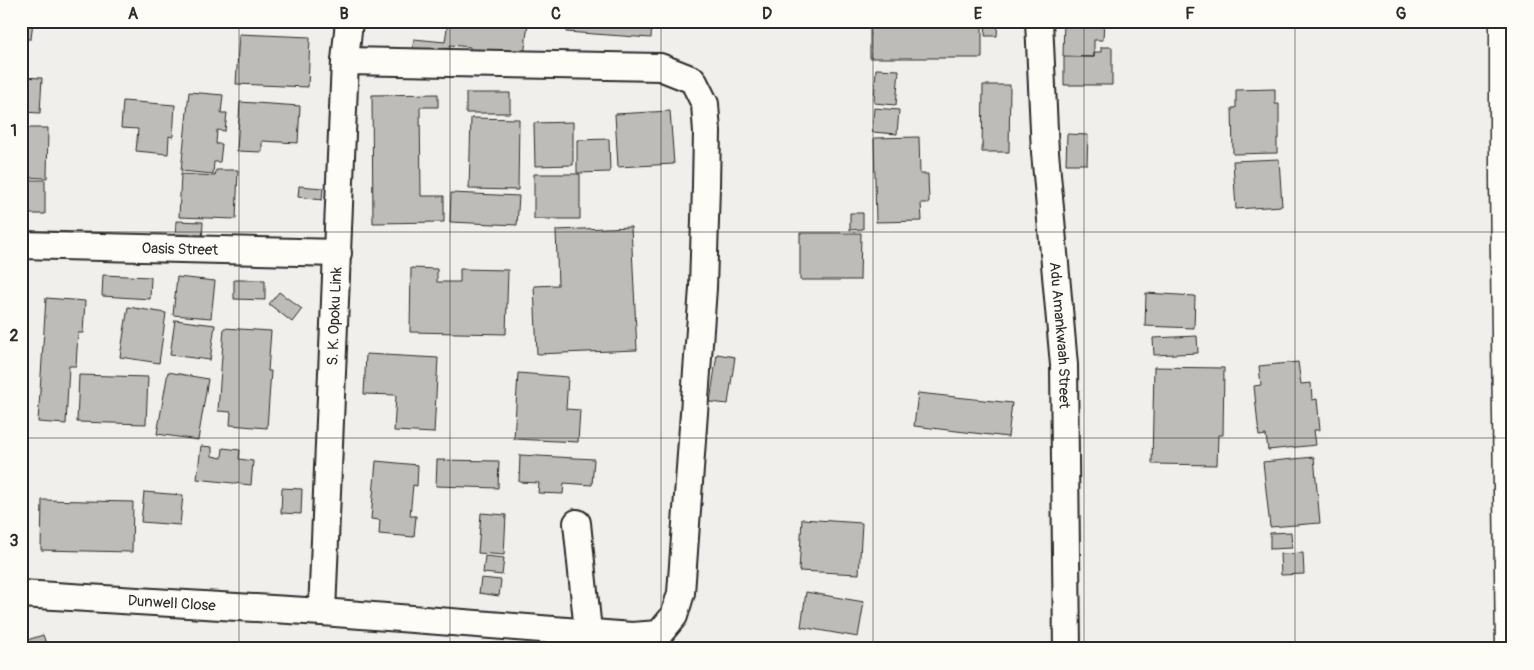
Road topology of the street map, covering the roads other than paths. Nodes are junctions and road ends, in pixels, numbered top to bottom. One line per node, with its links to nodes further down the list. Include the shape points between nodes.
1 (349, 21): 4 (street, S. K. Opoku Link)
2 (1039, 21): 12 (street, Adu Amankwaah Street, via 1045,152 1064,365)
3 (1504, 21): 8 (highway)
4 (346, 61): 6 (street, S. K. Opoku Link); 11 (street, Dunwell Close, via 660,67 693,80 705,104 703,288 680,593 674,616 659,634 632,636)
5 (21, 245): 6 (street, Oasis Street)
6 (338, 254): 10 (street, S. K. Opoku Link)
7 (577, 523): 11 (street)
8 (1511, 571): 13 (highway)
9 (21, 594): 10 (street, Dunwell Close)
10 (322, 612): 11 (street, Dunwell Close)
11 (588, 631)
12 (1067, 649)
13 (1510, 649)

